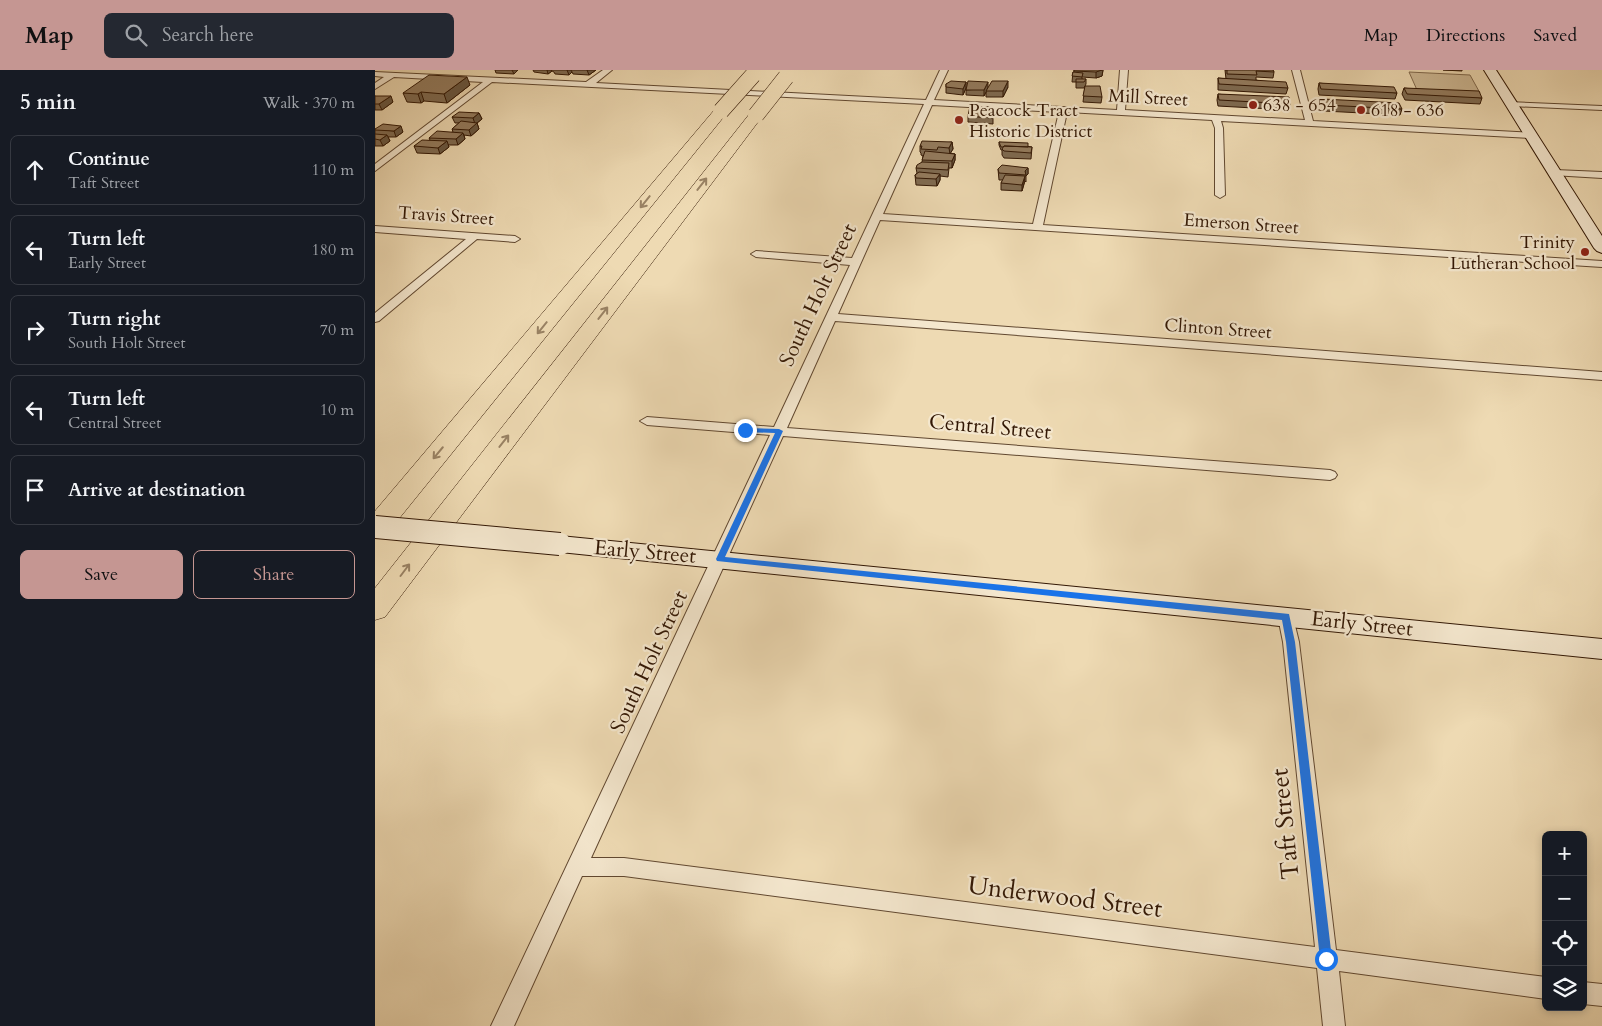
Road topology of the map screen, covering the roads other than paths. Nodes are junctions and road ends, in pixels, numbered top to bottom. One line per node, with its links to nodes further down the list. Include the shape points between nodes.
1 (471, 70): 11 (street)
2 (609, 70): 13 (street)
3 (944, 70): 15 (street, South Holt Street)
4 (1124, 70): 19 (street)
5 (1296, 70): 21 (street, via 1305,114)
6 (1490, 70): 16 (street)
7 (755, 72): 42 (highway, one-way to 42, bridge)
8 (788, 73): 44 (highway, one-way to 8, bridge)
9 (375, 74): 10 (street, Mill Street)
10 (392, 75): 11 (street, Mill Street); 14 (street)
11 (458, 79): 12 (street, Mill Street)
12 (490, 80): 13 (street, Mill Street); 23 (street)
13 (588, 85): 15 (street, Mill Street)
14 (375, 87)
15 (929, 102): 18 (street, Mill Street); 27 (street, South Holt Street)
16 (1511, 104): 17 (street); 22 (street)
17 (1602, 108)
18 (1063, 110): 19 (street, Mill Street); 28 (street)
19 (1121, 113): 20 (street, Mill Street)
20 (1216, 118): 21 (street, Mill Street); 26 (street)
21 (1310, 123): 22 (street, Mill Street)
22 (1530, 135): 24 (street)
23 (375, 168)
24 (1555, 173): 25 (street); 32 (street)
25 (1602, 175)
26 (1221, 195)
27 (877, 217): 28 (street, Emerson Street); 34 (street, South Holt Street)
28 (1038, 226): 35 (street, Emerson Street)
29 (375, 229): 30 (street, Travis Street)
30 (475, 236): 31 (street, Travis Street); 37 (street)
31 (515, 238)
32 (1602, 248)
33 (756, 254): 34 (street)
34 (857, 262): 36 (street, South Holt Street)
35 (1602, 264)
36 (831, 317): 38 (street, Clinton Street); 40 (street, South Holt Street)
37 (375, 319)
38 (1602, 376)
39 (647, 421): 40 (street, Central Street)
40 (779, 431): 41 (street, Central Street); 43 (street, South Holt Street)
41 (1330, 475)
42 (375, 528): 43 (street, Early Street, bridge)
43 (720, 559): 45 (street, Early Street); 47 (street, South Holt Street)
44 (375, 609)
45 (1286, 617): 46 (street, Early Street); 48 (street, Taft Street)
46 (1602, 649)
47 (577, 866): 48 (street, Underwood Street, via 624,867); 52 (street, South Holt Street)
48 (1326, 959): 49 (street, Underwood Street); 53 (street, Taft Street)
49 (1542, 987)
50 (1587, 993): 51 (street)
51 (1602, 995)
52 (502, 1026)
53 (1334, 1026)

